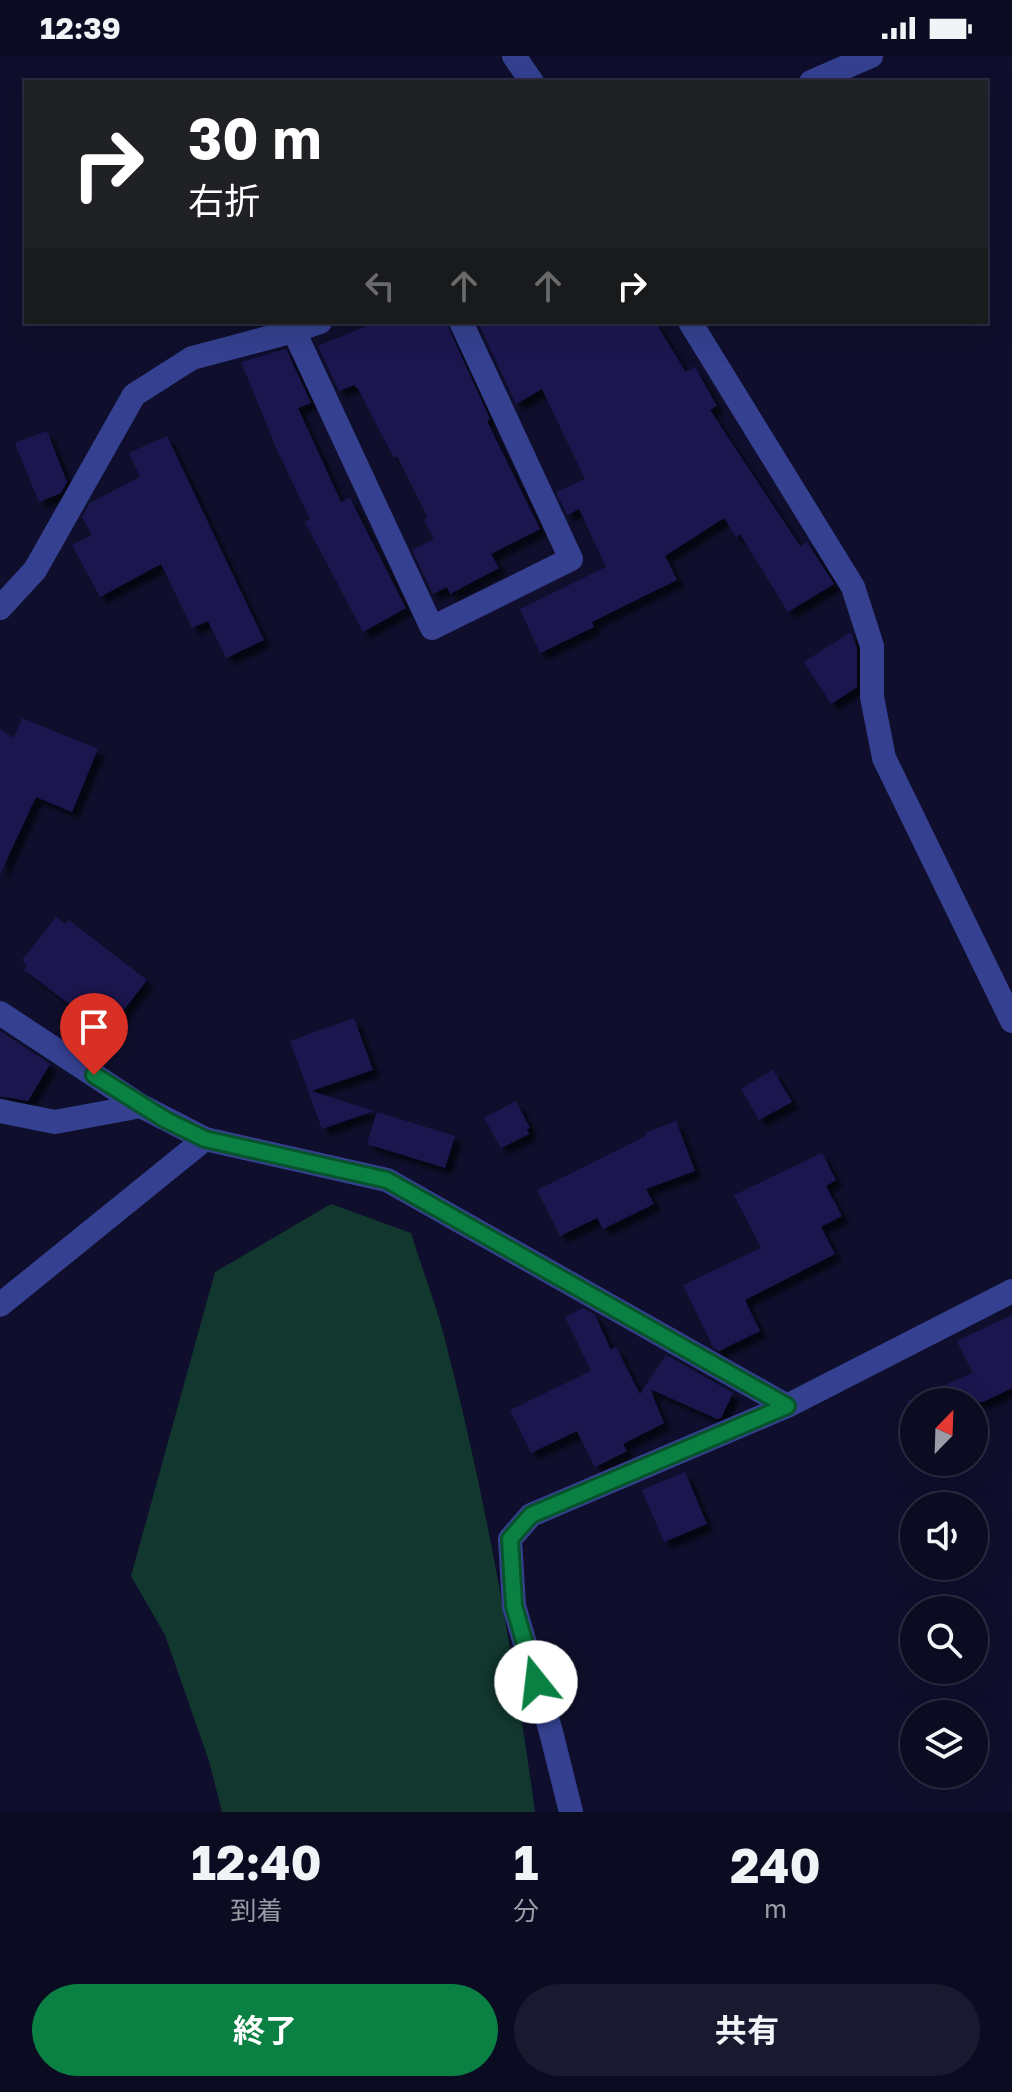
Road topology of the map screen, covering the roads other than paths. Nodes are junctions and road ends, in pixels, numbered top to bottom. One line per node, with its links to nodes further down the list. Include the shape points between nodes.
1 (514, 56): 3 (street)
2 (871, 56): 4 (street)
3 (531, 80)
4 (816, 80)
5 (314, 324): 8 (street)
6 (462, 324): 8 (street, via 571,559 432,628)
7 (691, 324): 11 (street, via 853,587 872,646 872,697 884,758)
8 (294, 331): 9 (street, via 192,358 134,395 35,570)
9 (0, 608)
10 (0, 1013): 12 (street)
11 (1012, 1021)
12 (141, 1106): 13 (street, via 55,1122); 14 (street)
13 (0, 1111)
14 (205, 1139): 16 (street); 17 (street, via 387,1180)
15 (1012, 1291): 17 (street)
16 (0, 1305)
17 (787, 1406): 18 (street, via 531,1515 510,1539 514,1606)
18 (571, 1812)

